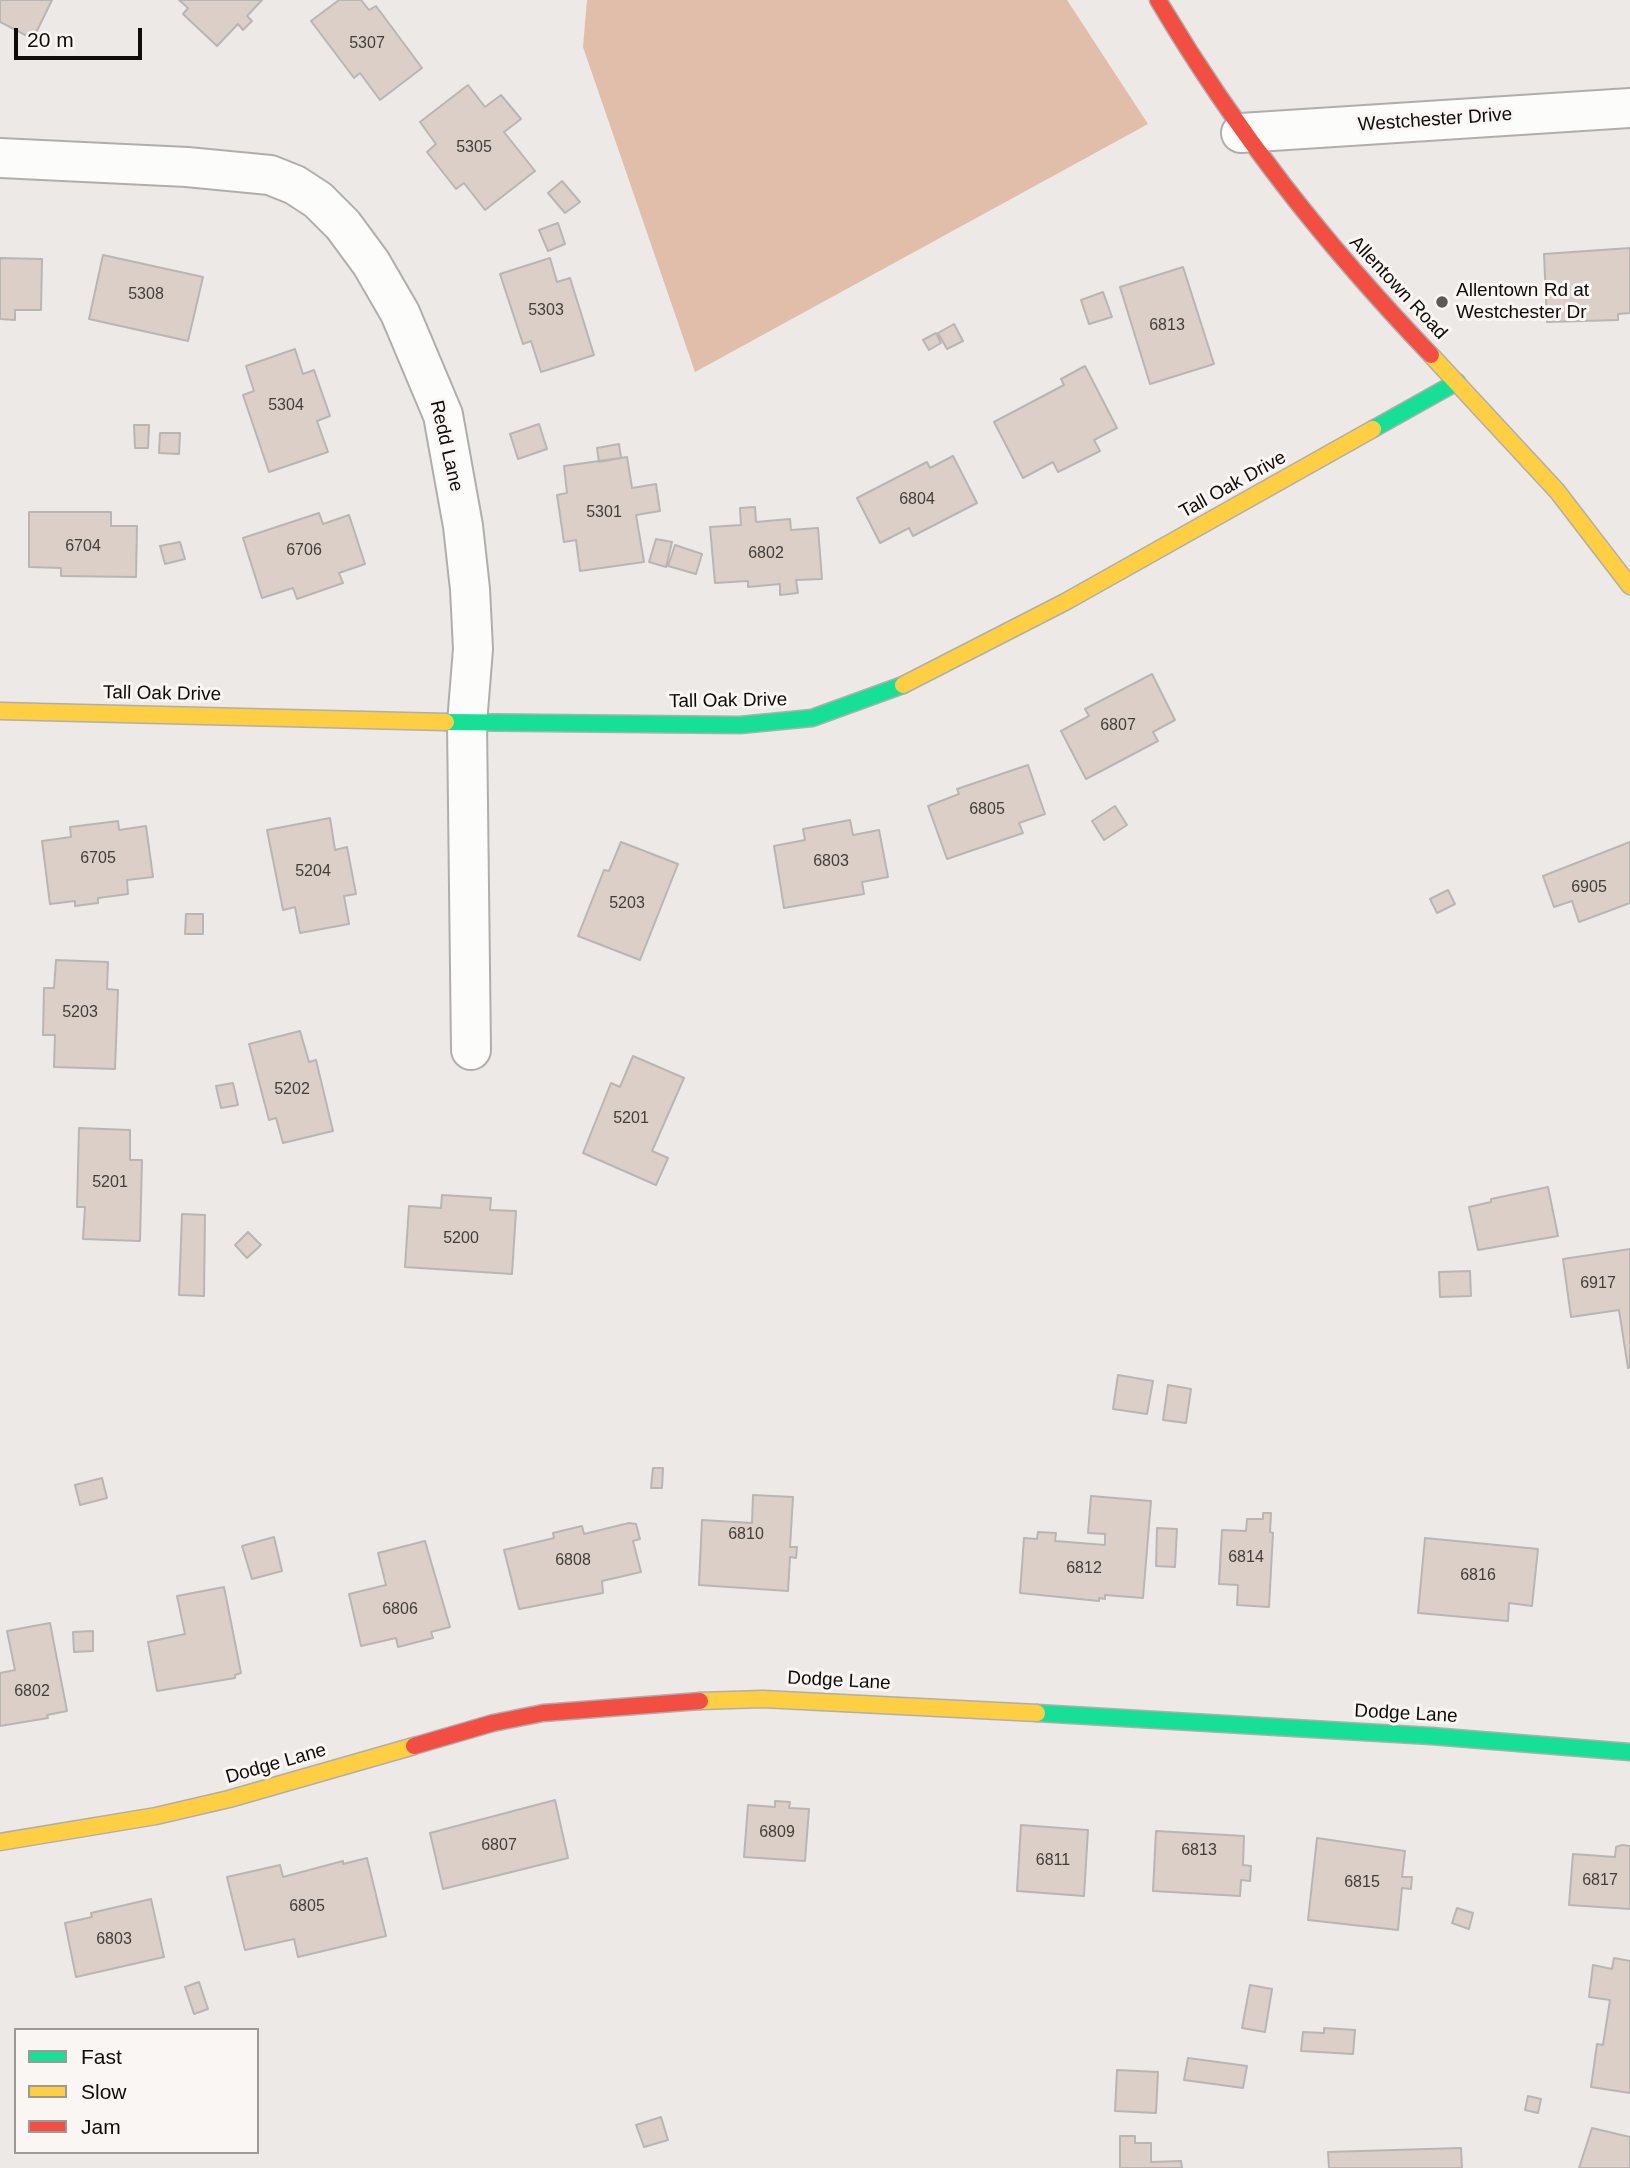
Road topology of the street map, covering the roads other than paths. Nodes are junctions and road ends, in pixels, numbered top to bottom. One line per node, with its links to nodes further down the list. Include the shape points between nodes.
1 (1158, 0): 3 (street, Allentown Road)
2 (1630, 108): 3 (street, Westchester Drive)
3 (1241, 133): 5 (street, Allentown Road, via 1315,228)
4 (0, 158): 8 (street, Redd Lane, via 270,175 318,200 343,225 400,313 443,415 470,590 473,649)
5 (1457, 382): 6 (street, Allentown Road, via 1549,477); 8 (street, Tall Oak Drive, via 1065,602 886,693 844,709 811,719 740,725)
6 (1630, 586)
7 (0, 712): 8 (street, Tall Oak Drive)
8 (467, 723): 9 (street, Redd Lane)
9 (471, 1050)
10 (1630, 1752): 11 (street, Dodge Lane, via 899,1705 763,1699 664,1702 543,1713 493,1723 229,1799)
11 (0, 1842)

